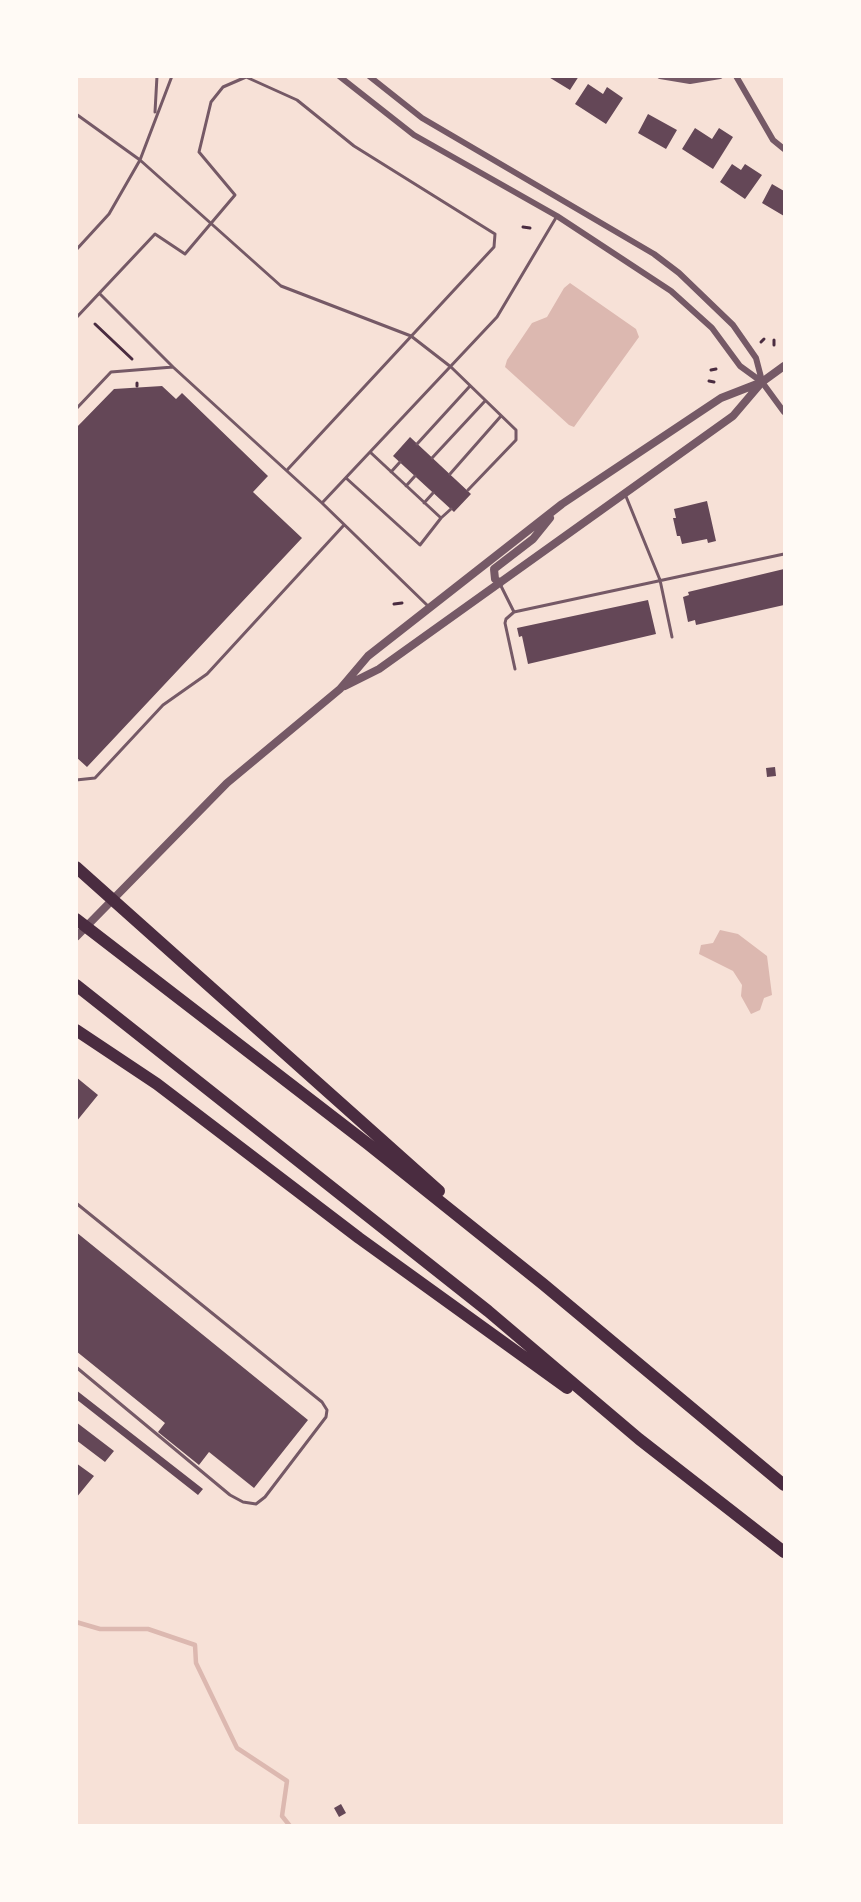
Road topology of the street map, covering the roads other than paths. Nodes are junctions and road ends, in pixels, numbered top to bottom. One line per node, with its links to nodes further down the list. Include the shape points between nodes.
1 (157, 76): 9 (lane)
2 (172, 76): 9 (lane)
3 (339, 76): 12 (street, via 414,135)
4 (369, 76): 21 (street, via 422,118 654,254 679,273 733,325 756,358)
5 (660, 76): 6 (street, via 690,81)
6 (720, 76)
7 (736, 76): 10 (street, via 773,140)
8 (76, 114): 11 (lane)
9 (155, 117): 11 (lane)
10 (784, 149)
11 (140, 160): 13 (lane); 14 (lane, via 109,214)
12 (557, 216): 20 (lane, via 496,317); 21 (street, via 671,291 712,328 740,366)
13 (212, 225): 15 (lane, via 185,254 155,234); 17 (lane, via 280,286); 17 (lane, via 235,195 199,152 211,102 223,87 246,77 297,100 354,146 495,234 494,247)
14 (76, 250)
15 (100, 294): 16 (lane); 19 (lane)
16 (76, 318)
17 (411, 336): 20 (lane); 31 (lane)
18 (784, 366): 21 (street)
19 (173, 367): 24 (lane, via 111,372); 31 (lane)
20 (450, 367): 22 (lane); 28 (lane)
21 (762, 382): 25 (street); 39 (street, via 733,416); 42 (street, via 721,398)
22 (470, 386): 23 (lane); 27 (lane)
23 (485, 401): 26 (lane); 29 (lane)
24 (76, 409)
25 (784, 412)
26 (501, 416): 33 (lane); 37 (lane, via 516,430 516,440)
27 (417, 444)
28 (370, 453): 32 (lane); 35 (lane)
29 (432, 458)
30 (400, 462): 32 (lane)
31 (288, 470): 40 (lane)
32 (391, 472): 36 (lane)
33 (450, 474)
34 (415, 476): 36 (lane)
35 (346, 478): 40 (lane); 44 (lane, via 420,545)
36 (406, 486): 41 (lane)
37 (468, 490)
38 (433, 493): 41 (lane)
39 (624, 494): 47 (lane); 48 (street)
40 (322, 503): 45 (lane)
41 (424, 503): 44 (lane)
42 (562, 504): 48 (street, via 533,539 494,569 495,579); 49 (street)
43 (451, 509): 44 (lane)
44 (441, 518)
45 (344, 525): 49 (lane); 54 (lane, via 207,674 163,705 95,778)
46 (784, 554): 47 (lane)
47 (660, 580): 50 (lane); 51 (lane)
48 (500, 583): 50 (lane); 53 (street, via 380,669)
49 (430, 608): 53 (street, via 368,656)
50 (514, 612): 52 (lane, via 505,623)
51 (672, 637)
52 (515, 669)
53 (340, 689): 57 (street, via 227,783)
54 (76, 780)
55 (76, 867): 61 (highway)
56 (76, 919): 61 (highway)
57 (76, 937)
58 (76, 985): 63 (highway, via 488,1311)
59 (76, 1030): 63 (highway, via 157,1084 358,1238)
60 (76, 1203): 62 (lane, via 322,1402 326,1417 272,1488 256,1504 243,1502)
61 (543, 1284): 64 (highway)
62 (76, 1367)
63 (639, 1439): 65 (highway)
64 (784, 1485)
65 (784, 1552)

